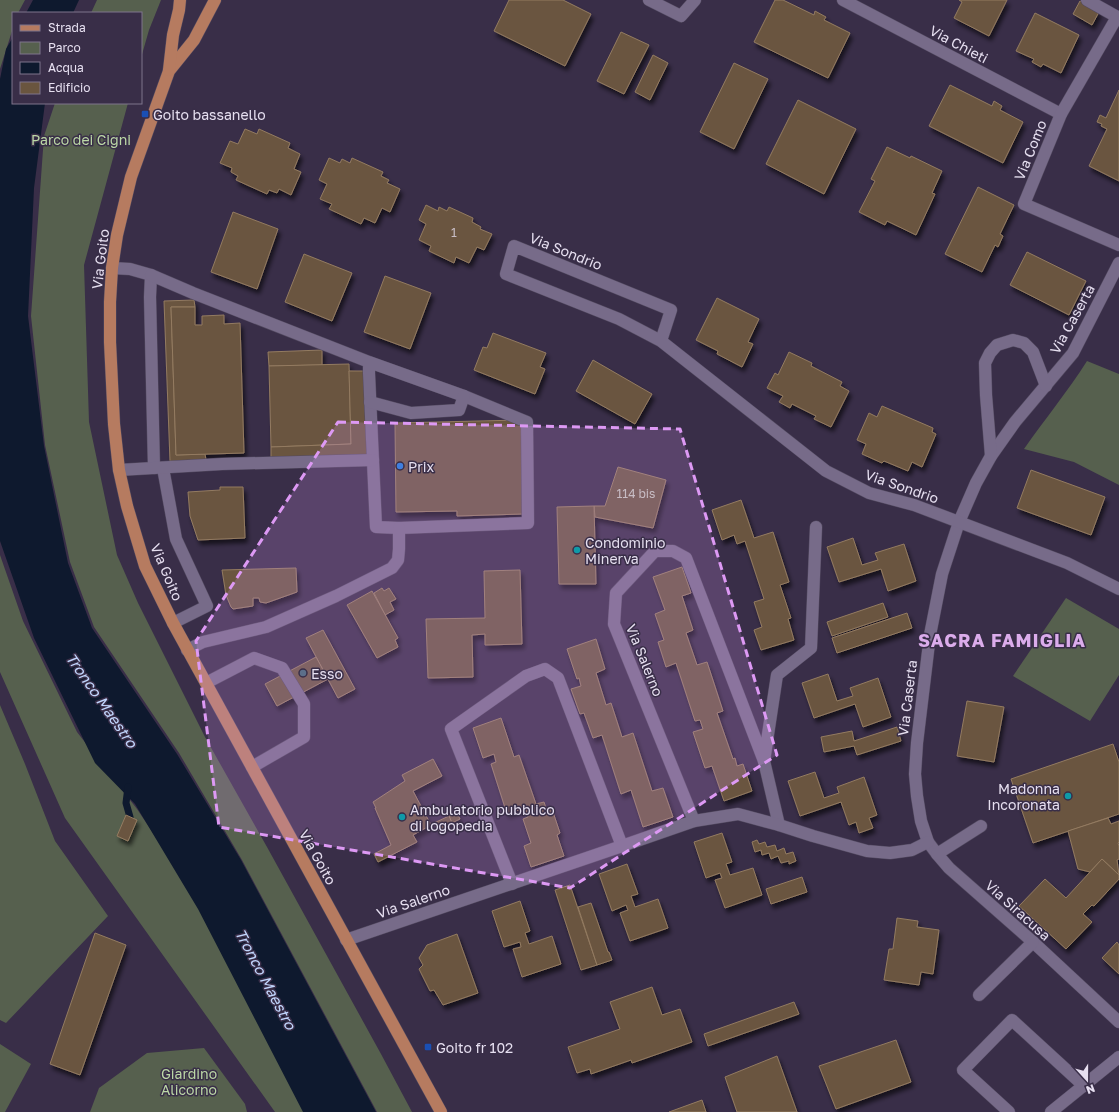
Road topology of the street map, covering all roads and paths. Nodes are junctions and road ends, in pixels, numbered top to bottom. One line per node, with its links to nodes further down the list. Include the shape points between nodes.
1 (180, 0): 8 (main road)
2 (215, 0): 8 (main road, Via Goito, via 194,40)
3 (649, 0): 4 (street, via 681,16)
4 (695, 0)
5 (843, 0): 9 (street, Via Chieti)
6 (1087, 0): 7 (street)
7 (1118, 18): 9 (street, Via Como)
8 (169, 71): 12 (main road, Via Goito, via 131,177)
9 (1061, 114): 10 (street, Via Como, via 1024,204)
10 (1119, 246)
11 (1119, 263): 16 (street, Via Caserta, via 1073,354)
12 (112, 268): 13 (street, via 130,269); 22 (main road, Via Goito, via 110,342)
13 (151, 275): 15 (street); 21 (street)
14 (661, 341): 14 (street, Via Sondrio, via 670,310 514,246 506,274 619,319); 23 (street, Via Sondrio, via 826,471 869,493 914,505)
15 (369, 362): 17 (street); 18 (street)
16 (1046, 386): 19 (street, Via Caserta, via 1015,422); 19 (street, Via Caserta, via 1033,352 1024,343 1013,340 997,345 990,353 985,363)
17 (464, 396): 18 (street, via 459,410 411,413); 25 (street, via 527,422 528,523)
18 (370, 402): 20 (street)
19 (991, 456): 23 (street, Via Caserta)
20 (372, 460): 21 (street); 25 (street, via 376,527)
21 (159, 468): 22 (street); 27 (street, via 176,539 207,606)
22 (119, 470): 27 (main road, Via Goito, via 145,566)
23 (959, 522): 26 (street, Via Sondrio, via 1067,563); 35 (street, Via Caserta, via 942,574 930,635 917,743 917,796)
24 (816, 527): 30 (street, Via Salerno, via 811,648 777,675)
25 (400, 528): 28 (street, via 398,560 392,568 266,627 203,642)
26 (1119, 589)
27 (173, 623): 28 (main road, Via Goito)
28 (187, 650): 29 (main road, Via Goito)
29 (206, 683): 31 (main road, Via Goito); 31 (street, via 254,658 282,668 304,704 304,737)
30 (764, 761): 32 (street, Via Salerno, via 686,558 674,551 655,551 616,593 614,624); 33 (street, Via Salerno)
31 (252, 767): 39 (main road, Via Goito)
32 (694, 821): 33 (street, Via Salerno, via 738,814); 36 (street, Via Salerno)
33 (779, 825): 35 (street, Via Salerno, via 867,851 890,854 912,850)
34 (980, 826): 37 (street)
35 (928, 842): 37 (street, Via Caserta)
36 (622, 846): 38 (street, Via Salerno); 38 (street, via 558,678 545,669 526,676 451,729)
37 (937, 854): 40 (street, Via Siracusa, via 949,868)
38 (512, 884): 39 (street, Via Salerno)
39 (346, 940): 45 (main road, Via Goito)
40 (1032, 942): 41 (street); 42 (street, Via Siracusa)
41 (979, 995)
42 (1119, 1022)
43 (1119, 1057): 44 (street)
44 (1084, 1086): 46 (street, via 1012,1020 963,1070); 47 (street)
45 (441, 1112)
46 (1009, 1112)
47 (1051, 1112)

